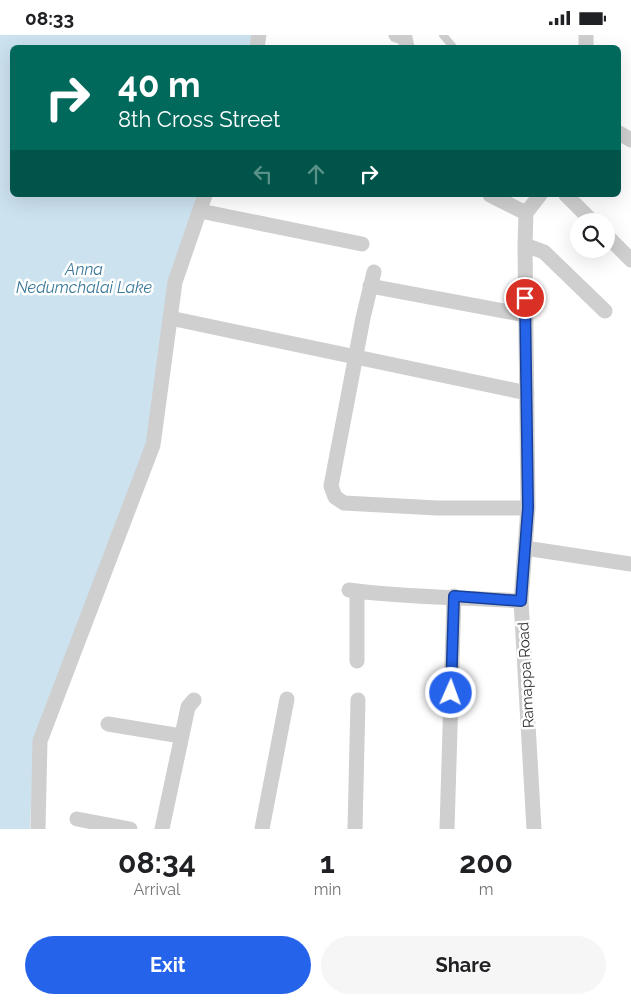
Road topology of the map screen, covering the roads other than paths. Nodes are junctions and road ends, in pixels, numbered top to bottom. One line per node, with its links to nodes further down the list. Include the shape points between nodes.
1 (396, 35): 3 (street, via 405,38)
2 (443, 35): 4 (lane)
3 (407, 45)
4 (451, 45)
5 (204, 197): 9 (street)
6 (494, 197): 10 (street)
7 (538, 197): 10 (street)
8 (568, 197): 11 (street)
9 (200, 211): 13 (street); 18 (street, via 175,282)
10 (526, 213): 14 (street, Ramappa Road)
11 (584, 213)
12 (615, 244): 15 (street)
13 (362, 245)
14 (525, 245): 16 (street, via 544,253); 17 (street, Ramappa Road)
15 (631, 260)
16 (605, 311)
17 (526, 315): 19 (street, via 372,279); 20 (street, Ramappa Road)
18 (170, 318): 19 (street); 33 (street, via 153,445 40,741)
19 (355, 357): 20 (street); 21 (street, via 332,486 332,492 339,501 437,508)
20 (528, 393): 21 (street, Ramappa Road)
21 (528, 508): 22 (street, Ramappa Road)
22 (525, 548): 23 (street); 25 (street, Ramappa Road)
23 (631, 563)
24 (454, 596): 25 (street); 26 (street, via 406,597 353,591); 38 (street)
25 (521, 601): 39 (street, Ramappa Road)
26 (357, 661)
27 (287, 699): 36 (street)
28 (194, 700): 31 (street, via 188,707)
29 (358, 700): 37 (street)
30 (108, 724): 31 (street)
31 (181, 737): 35 (street)
32 (77, 819): 34 (street)
33 (38, 829)
34 (130, 829)
35 (162, 829)
36 (262, 829)
37 (355, 829)
38 (447, 829)
39 (534, 829)

